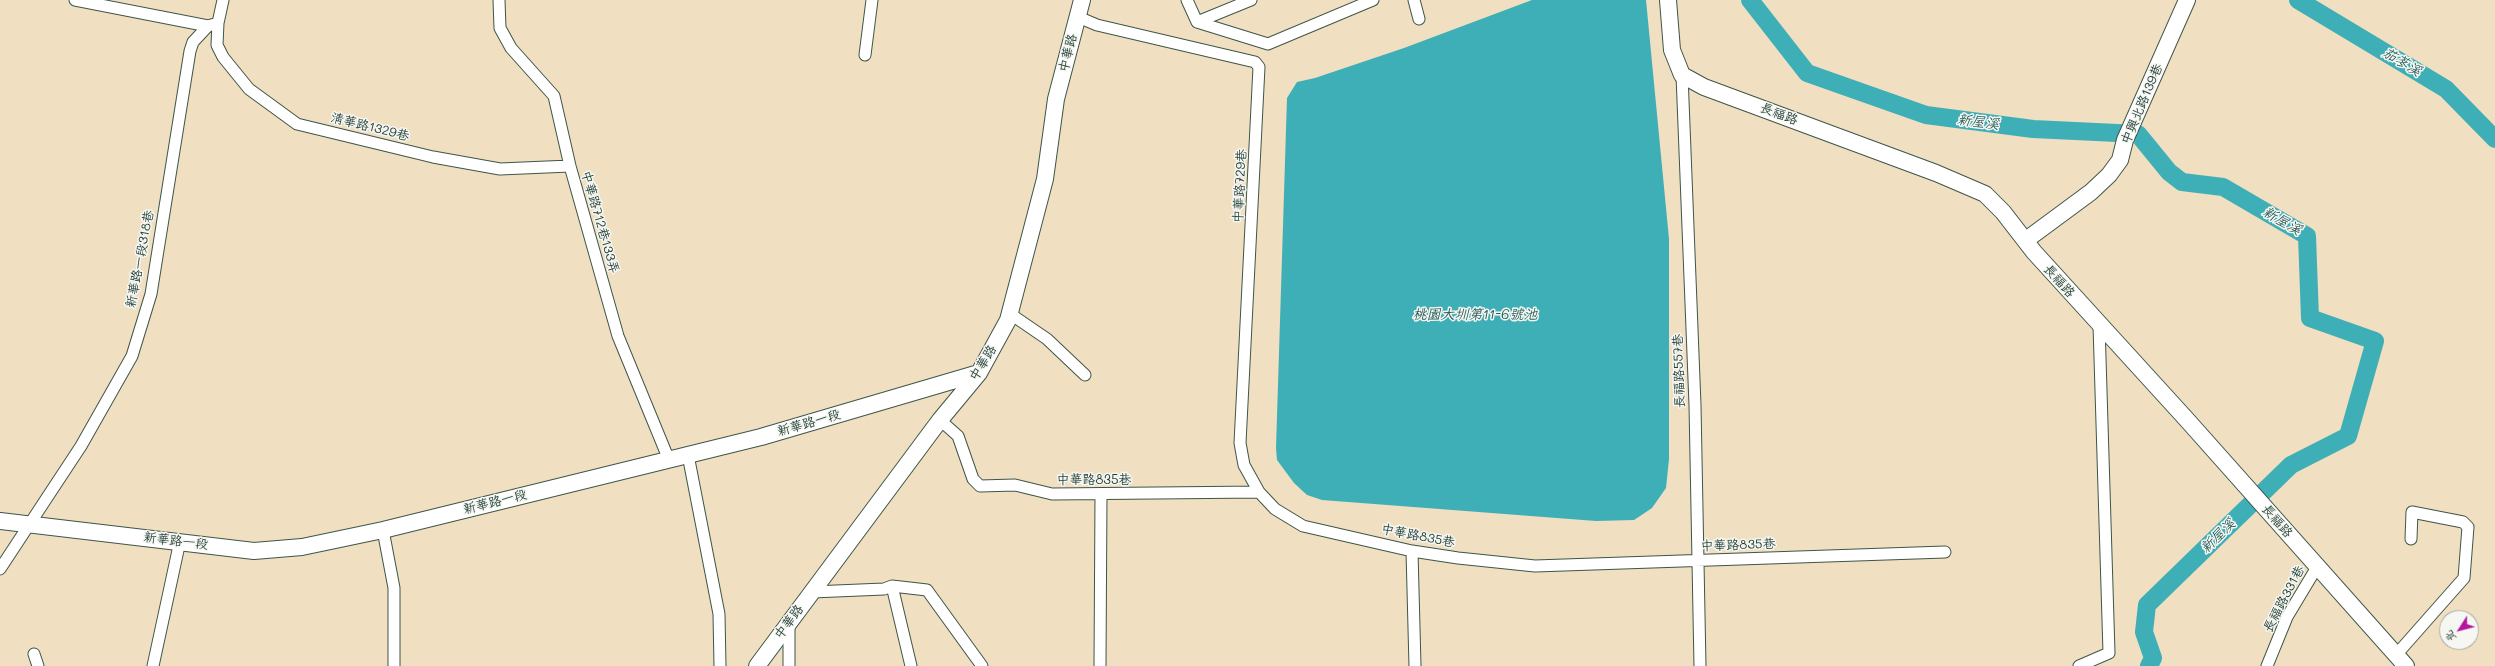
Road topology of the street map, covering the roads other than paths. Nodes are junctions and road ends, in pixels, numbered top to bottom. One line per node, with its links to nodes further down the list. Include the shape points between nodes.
1 (75, 0): 14 (street)
2 (223, 0): 14 (street, 清華路1329巷)
3 (498, 0): 17 (street, 中華路712巷133弄, via 500,28 554,96)
4 (872, 0): 15 (street)
5 (1187, 0): 13 (street)
6 (1251, 0): 13 (street)
7 (1374, 0): 13 (street, via 1268,44)
8 (1414, 0): 12 (street)
9 (1668, 0): 16 (street, via 1672,50)
10 (2187, 0): 18 (street, 中興北路139巷, via 2125,140 2120,160 2091,192)
11 (1079, 5): 19 (street, 中華路, via 1056,99 1046,179); 26 (street, 中華路729巷, via 1097,25 1255,62 1259,67 1240,443 1244,465)
12 (1419, 19)
13 (1197, 22)
14 (213, 25): 17 (street, 清華路1329巷, via 217,45 223,57 249,88 297,124 433,158 500,170); 29 (street, 新華路一段318巷, via 193,42 190,50 151,294 132,356 81,446)
15 (865, 55)
16 (1682, 75): 18 (street, 長福路, via 1704,86 1972,187 1985,194); 35 (street, 長福路557巷, via 1695,405)
17 (570, 166): 25 (street, 中華路712巷133弄, via 618,336)
18 (2026, 240): 20 (street, 長福路)
19 (1009, 312): 21 (street, 中華路, via 1004,327); 22 (street, via 1047,339)
20 (2099, 325): 36 (street, 長福路); 54 (street, via 2109,653)
21 (979, 373): 23 (street, 中華路); 24 (street, 新華路一段, via 761,437)
22 (1085, 375)
23 (940, 420): 27 (street, 中華路835巷, via 958,436 973,480 980,486 1015,485 1052,494); 39 (street, 中華路)
24 (688, 455): 25 (street, 新華路一段); 46 (street, via 719,614)
25 (669, 460): 30 (street, 新華路一段)
26 (1259, 492): 27 (street, 中華路835巷); 33 (street, 中華路835巷, via 1275,509 1303,526)
27 (1101, 494): 51 (street)
28 (0, 520): 29 (street, 新華路一段)
29 (29, 523): 32 (street, 新華路一段); 37 (street, 新華路一段318巷)
30 (383, 530): 32 (street, 新華路一段, via 302,547 254,550); 45 (street, via 394,588)
31 (2411, 539): 42 (street, via 2412,512 2463,522 2468,527 2464,578)
32 (180, 541): 44 (street)
33 (1412, 551): 35 (street, 中華路835巷, via 1535,566); 52 (street)
34 (1945, 552): 35 (street, 中華路835巷)
35 (1696, 560): 53 (street, 長福路557巷)
36 (2317, 567): 42 (street, 長福路); 55 (street, 長福路331巷, via 2287,617)
37 (0, 569)
38 (892, 586): 39 (street, via 884,589); 49 (street); 50 (street, via 927,590)
39 (812, 592): 40 (street, 中華路)
40 (790, 621): 47 (street, 中華路); 48 (street)
41 (34, 654): 43 (street)
42 (2401, 661)
43 (38, 666)
44 (152, 666)
45 (394, 666)
46 (720, 666)
47 (757, 666)
48 (789, 666)
49 (911, 666)
50 (982, 666)
51 (1100, 666)
52 (1415, 666)
53 (1700, 666)
54 (2079, 666)
55 (2267, 666)

